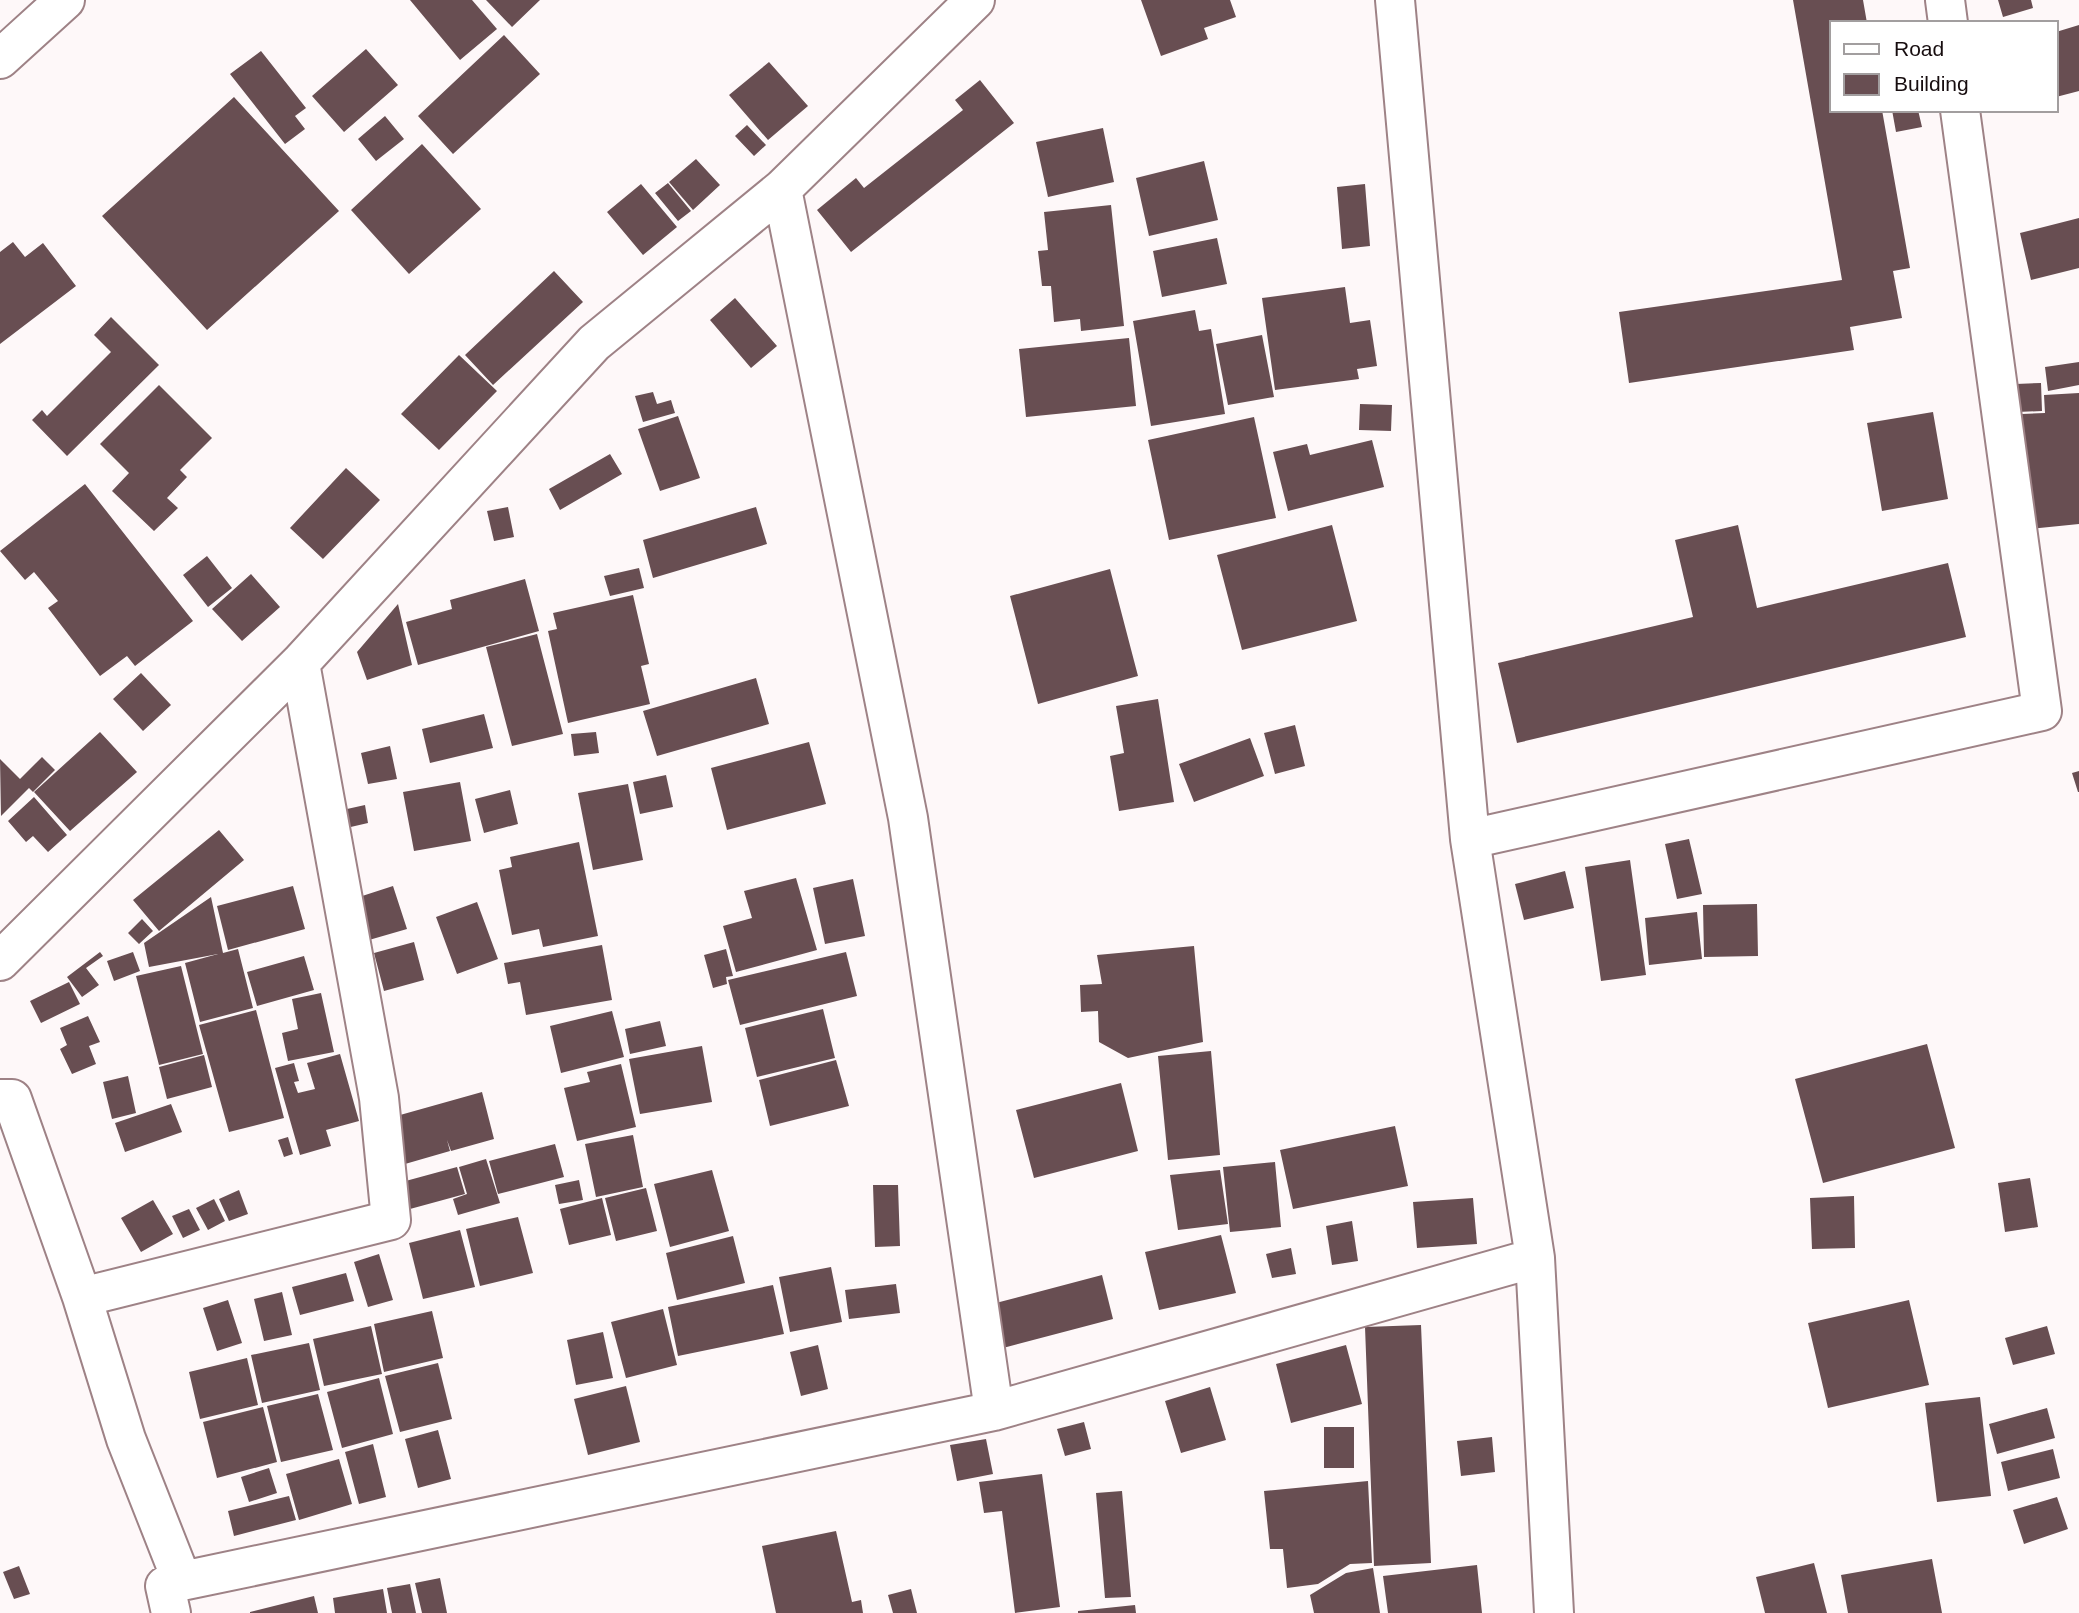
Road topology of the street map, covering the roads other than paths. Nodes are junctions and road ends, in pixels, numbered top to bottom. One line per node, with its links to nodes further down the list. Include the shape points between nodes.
1 (65, 0): 6 (street)
2 (975, 0): 8 (street)
3 (1395, 0): 10 (street)
4 (1945, 0): 5 (street)
5 (1948, 21)
6 (0, 59)
7 (1960, 112): 10 (street, via 2042,711)
8 (782, 189): 9 (street, via 594,343); 15 (street, via 908,818)
9 (300, 663): 11 (street); 14 (street, via 379,1098 391,1220)
10 (1470, 839): 13 (street)
11 (0, 961)
12 (0, 1098): 14 (street, via 12,1099)
13 (1535, 1258): 15 (street); 17 (street)
14 (82, 1297): 16 (street)
15 (994, 1411): 16 (street)
16 (176, 1597)
17 (1554, 1613)

